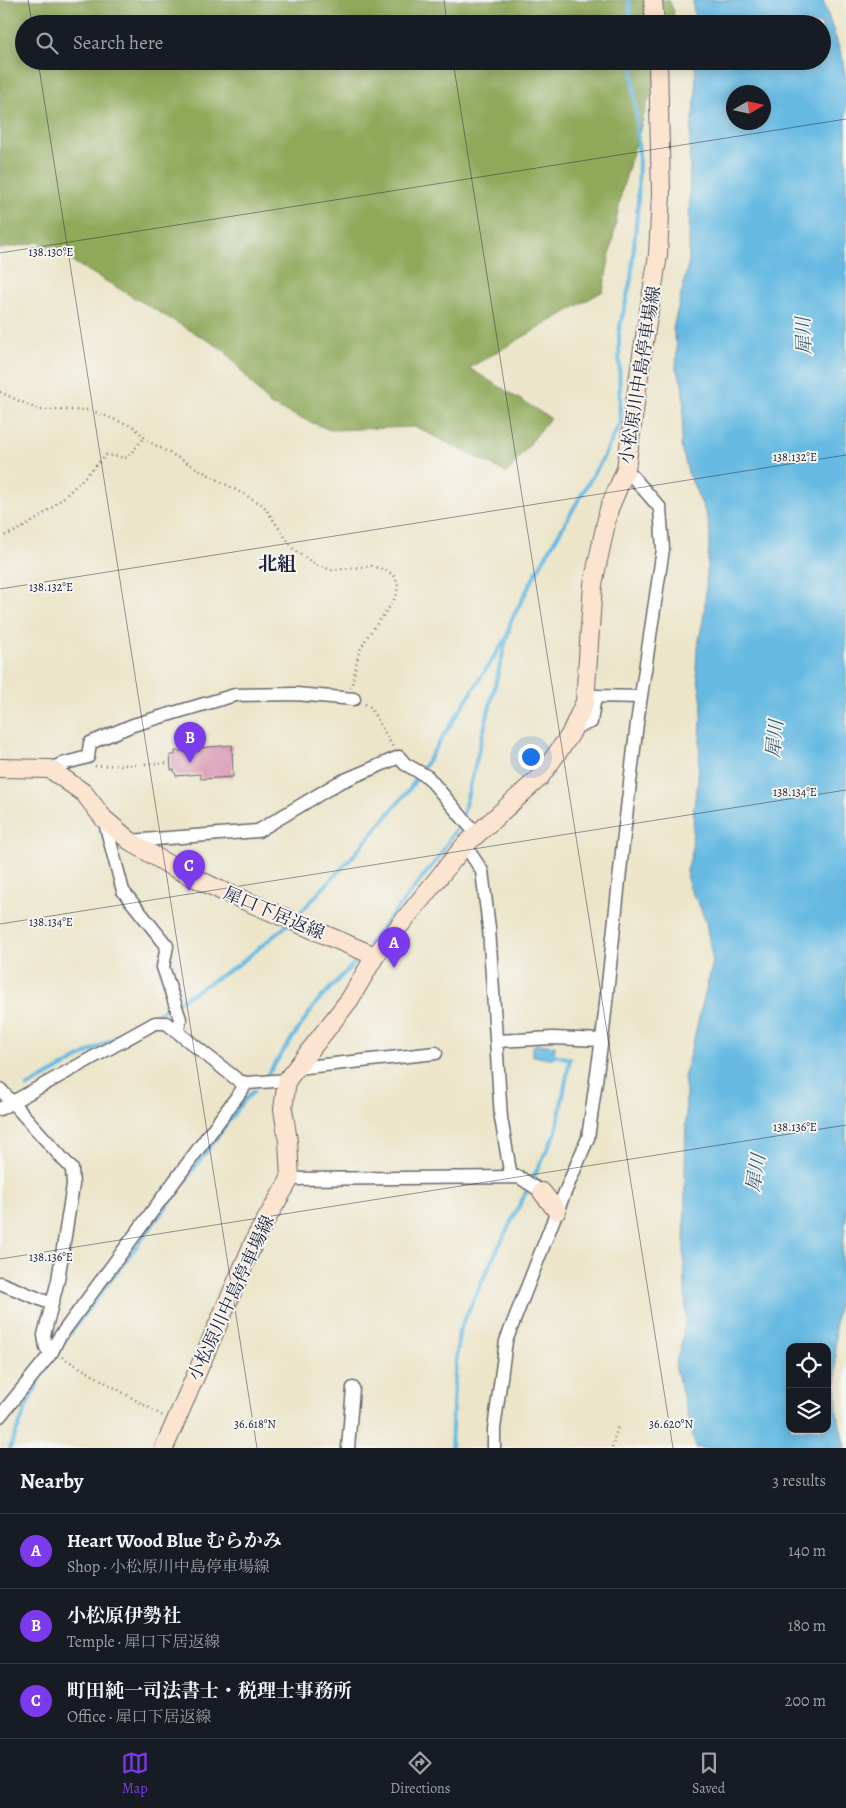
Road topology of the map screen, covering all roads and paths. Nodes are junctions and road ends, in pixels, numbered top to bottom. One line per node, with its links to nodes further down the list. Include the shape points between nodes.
1 (653, 0): 2 (main road)
2 (654, 15)
3 (658, 70): 6 (main road, 小松原川中島停車場線, via 661,194 658,255)
4 (0, 392): 5 (path, via 39,410 90,410 134,427)
5 (144, 438): 7 (path, via 127,458 106,455 62,499 15,533); 9 (path, via 263,505 294,550 316,565 332,570 372,566 394,576 398,584 397,594 359,652 351,690)
6 (626, 469): 8 (street, via 660,508 663,549); 10 (main road, 小松原川中島停車場線, via 609,509 592,584 585,702)
7 (0, 537)
8 (641, 697): 10 (street, via 596,696 591,722); 21 (street)
9 (354, 699): 11 (path, via 370,707); 15 (street, via 296,694 235,695 133,725 90,743 88,757)
10 (573, 728): 17 (main road, 小松原川中島停車場線, via 540,777)
11 (399, 756): 17 (street, via 405,764 428,777); 18 (street, via 338,783 258,832)
12 (170, 763): 13 (path)
13 (96, 766)
14 (0, 768): 15 (main road)
15 (50, 769): 16 (main road, 犀口下居返線, via 84,793)
16 (104, 819): 18 (main road, 犀口下居返線); 20 (street, via 123,891 167,946 164,967 180,1019)
17 (471, 840): 19 (main road, 小松原川中島停車場線); 22 (street, via 482,871)
18 (130, 841): 19 (main road, 犀口下居返線, via 174,868 220,890)
19 (375, 956): 24 (main road, 小松原川中島停車場線, via 350,999)
20 (178, 1032): 25 (street, via 239,1081); 26 (street, via 166,1023 155,1023)
21 (602, 1040): 22 (street); 31 (street, via 588,1138)
22 (496, 1041): 28 (street, via 501,1118)
23 (436, 1053): 24 (street)
24 (292, 1074): 25 (street); 29 (main road, 小松原川中島停車場線, via 283,1109)
25 (247, 1083): 34 (street, via 58,1339)
26 (6, 1095): 27 (street); 33 (street, via 72,1169 73,1185)
27 (0, 1109)
28 (515, 1177): 29 (street); 30 (street)
29 (290, 1179): 37 (main road, 小松原川中島停車場線, via 257,1235)
30 (542, 1192): 31 (main road)
31 (557, 1211): 41 (street, via 506,1341)
32 (0, 1283): 33 (street)
33 (52, 1304): 34 (street, via 44,1335 46,1348)
34 (52, 1352): 36 (street); 37 (path)
35 (353, 1388): 40 (street)
36 (0, 1416)
37 (175, 1422): 39 (main road, 小松原川中島停車場線)
38 (618, 1426): 42 (path)
39 (164, 1448)
40 (348, 1448)
41 (494, 1448)
42 (612, 1448)

